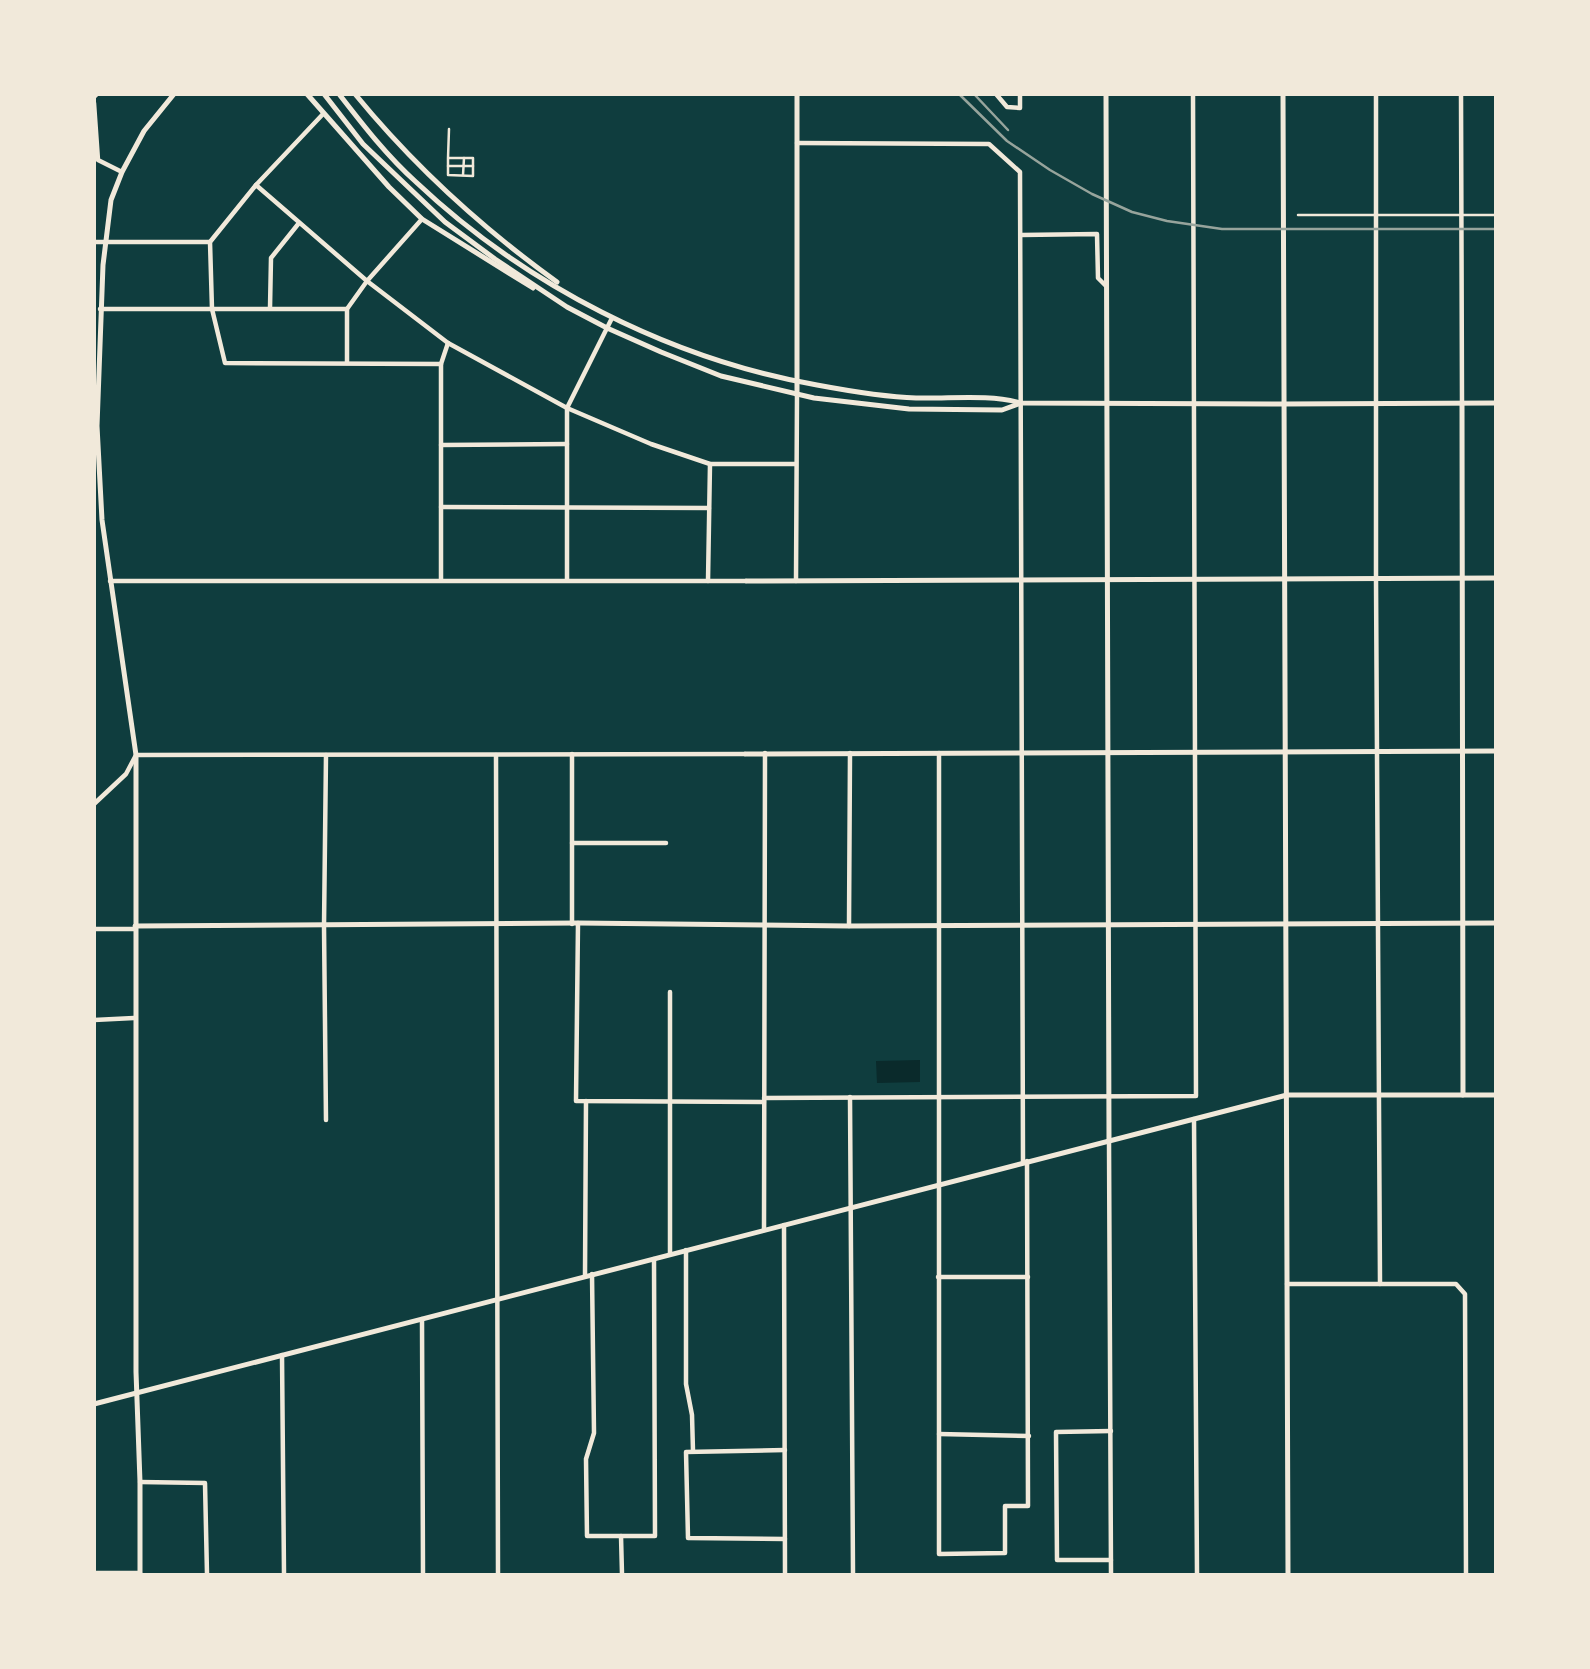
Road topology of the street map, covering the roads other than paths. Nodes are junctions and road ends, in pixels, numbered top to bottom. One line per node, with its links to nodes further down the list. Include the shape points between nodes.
1 (174, 94): 22 (street, via 144,131)
2 (307, 94): 15 (street)
3 (324, 94): 37 (street, via 363,144 445,222)
4 (339, 94): 42 (street, via 415,182 466,225 521,265)
5 (355, 94): 42 (street, via 425,173 477,219)
6 (797, 94): 17 (street)
7 (996, 94): 8 (street, via 1007,107 1020,107)
8 (1020, 94)
9 (1106, 94): 36 (street)
10 (1193, 94): 55 (street)
11 (1283, 94): 56 (street)
12 (1376, 94): 28 (street)
13 (1461, 94): 26 (street)
14 (94, 103): 22 (street, via 98,160)
15 (323, 114): 24 (street); 29 (street)
16 (449, 129): 18 (street)
17 (797, 143): 31 (street, via 989,144 1020,172); 48 (street)
18 (448, 158): 19 (street); 20 (street)
19 (464, 158): 21 (street, via 473,158); 23 (street)
20 (448, 166): 21 (street); 23 (street, via 448,175)
21 (473, 166): 23 (street, via 473,176)
22 (122, 172): 33 (street, via 111,200)
23 (463, 175)
24 (256, 185): 30 (street); 34 (street)
25 (1298, 215): 28 (street)
26 (1461, 215): 27 (street); 28 (street); 53 (street)
27 (1496, 215)
28 (1376, 216): 52 (street)
29 (422, 219): 35 (street); 37 (street)
30 (299, 223): 35 (street); 38 (street, via 271,258)
31 (1021, 235): 36 (street, via 1097,234 1098,278); 50 (street)
32 (94, 242): 33 (street)
33 (105, 242): 34 (street); 39 (street)
34 (210, 242): 40 (street)
35 (367, 281): 41 (street); 45 (street)
36 (1107, 287): 51 (street)
37 (567, 307): 44 (street)
38 (270, 308): 40 (street); 41 (street)
39 (100, 309): 40 (street); 72 (street, via 97,456)
40 (212, 309): 46 (street, via 225,363)
41 (347, 309): 46 (street)
42 (603, 313): 43 (street)
43 (612, 318): 44 (street); 48 (street, via 703,354)
44 (607, 328): 49 (street, via 721,376); 57 (street)
45 (448, 343): 47 (street); 57 (street)
46 (347, 363): 47 (street)
47 (441, 364): 59 (street)
48 (797, 381): 49 (street); 50 (street, via 912,398 1002,398)
49 (797, 395): 50 (street, via 909,409 1002,410); 61 (street)
50 (1021, 403): 51 (street); 70 (street)
51 (1108, 403): 55 (street); 76 (street)
52 (1377, 403): 53 (street); 56 (street); 66 (street)
53 (1462, 403): 54 (street); 67 (street)
54 (1496, 403)
55 (1195, 404): 56 (street); 77 (street)
56 (1284, 404): 71 (street)
57 (567, 408): 58 (street); 60 (street)
58 (567, 444): 59 (street); 63 (street)
59 (441, 445): 62 (street)
60 (710, 464): 61 (street); 64 (street)
61 (796, 464): 75 (street)
62 (441, 507): 63 (street); 68 (street)
63 (566, 508): 64 (street); 69 (street)
64 (709, 508): 73 (street)
65 (1496, 578): 67 (street)
66 (1376, 579): 67 (street); 71 (street); 82 (street)
67 (1463, 579): 83 (street)
68 (441, 580): 69 (street); 72 (street)
69 (567, 580): 73 (street)
70 (1021, 580): 75 (street); 76 (street); 86 (street)
71 (1285, 580): 77 (street); 81 (street)
72 (110, 581): 90 (street)
73 (708, 581): 74 (street)
74 (746, 581): 75 (street)
75 (796, 581)
76 (1108, 581): 77 (street); 79 (street)
77 (1195, 581): 80 (street)
78 (1496, 751): 83 (street)
79 (1108, 752): 80 (street); 86 (street); 103 (street)
80 (1196, 752): 81 (street); 104 (street)
81 (1285, 752): 82 (street); 100 (street)
82 (1377, 752): 83 (street); 101 (street)
83 (1462, 752): 96 (street)
84 (850, 753): 85 (street); 89 (street); 106 (street)
85 (939, 753): 86 (street); 107 (street)
86 (1021, 753): 108 (street)
87 (572, 754): 88 (street); 92 (street); 94 (street)
88 (745, 754): 89 (street)
89 (765, 754): 99 (street)
90 (136, 755): 91 (street); 93 (street, via 126,774); 109 (street)
91 (326, 755): 92 (street); 105 (street)
92 (496, 755): 102 (street)
93 (94, 804)
94 (572, 843): 95 (street); 98 (street)
95 (666, 843)
96 (1463, 923): 97 (street); 101 (street); 114 (street)
97 (1496, 923)
98 (575, 924): 99 (street); 102 (street); 123 (street, via 576,1101)
99 (763, 924): 106 (street); 122 (street)
100 (1286, 924): 101 (street); 104 (street); 117 (street)
101 (1377, 924): 118 (street)
102 (496, 925): 105 (street); 142 (street)
103 (1108, 925): 104 (street); 108 (street); 121 (street)
104 (1195, 925): 121 (street, via 1196,1096)
105 (324, 926): 109 (street); 126 (street)
106 (849, 926): 107 (street)
107 (940, 926): 108 (street); 120 (street)
108 (1023, 926): 116 (street)
109 (135, 928): 110 (street); 112 (street)
110 (94, 929)
111 (670, 992): 124 (street)
112 (134, 1018): 113 (street); 145 (street)
113 (94, 1020)
114 (1463, 1095): 115 (street); 118 (street)
115 (1496, 1095)
116 (1022, 1096): 120 (street); 121 (street); 128 (street)
117 (1287, 1096): 118 (street); 125 (street); 140 (street)
118 (1378, 1096): 141 (street)
119 (850, 1097): 120 (street); 122 (street); 130 (street)
120 (940, 1097): 129 (street)
121 (1109, 1097): 127 (street)
122 (764, 1100): 124 (street); 132 (street)
123 (586, 1101): 124 (street); 137 (street)
124 (670, 1101): 134 (street)
125 (1194, 1119): 127 (street); 166 (street)
126 (326, 1120)
127 (1109, 1141): 128 (street); 147 (street)
128 (1025, 1162): 129 (street); 139 (street)
129 (938, 1184): 130 (street); 138 (street)
130 (852, 1207): 131 (street); 164 (street)
131 (784, 1225): 132 (street); 150 (street)
132 (764, 1230): 133 (street)
133 (686, 1250): 134 (street); 151 (street, via 686,1384)
134 (670, 1254): 135 (street)
135 (654, 1259): 136 (street); 153 (street, via 655,1536)
136 (592, 1274): 137 (street); 153 (street, via 594,1433 586,1460 587,1535)
137 (585, 1276): 142 (street)
138 (938, 1277): 139 (street); 148 (street)
139 (1028, 1277): 149 (street)
140 (1287, 1284): 141 (street); 167 (street)
141 (1380, 1284): 168 (street, via 1456,1284 1465,1294)
142 (497, 1299): 143 (street); 161 (street)
143 (422, 1318): 144 (street); 160 (street)
144 (282, 1355): 145 (street); 159 (street)
145 (137, 1393): 146 (street); 152 (street)
146 (94, 1404)
147 (1111, 1431): 155 (street); 155 (street, via 1056,1432 1057,1560)
148 (939, 1434): 149 (street); 149 (street, via 939,1554 1005,1553 1005,1506 1028,1506)
149 (1028, 1436)
150 (785, 1450): 151 (street); 154 (street)
151 (693, 1451): 154 (street, via 686,1452 688,1538)
152 (140, 1482): 157 (street); 158 (street, via 205,1483)
153 (621, 1536): 162 (street)
154 (786, 1539): 163 (street)
155 (1111, 1560): 165 (street)
156 (94, 1573): 157 (street)
157 (140, 1574)
158 (207, 1574)
159 (284, 1574)
160 (423, 1574)
161 (498, 1574)
162 (622, 1574)
163 (785, 1574)
164 (853, 1574)
165 (1111, 1574)
166 (1197, 1574)
167 (1289, 1574)
168 (1466, 1574)

